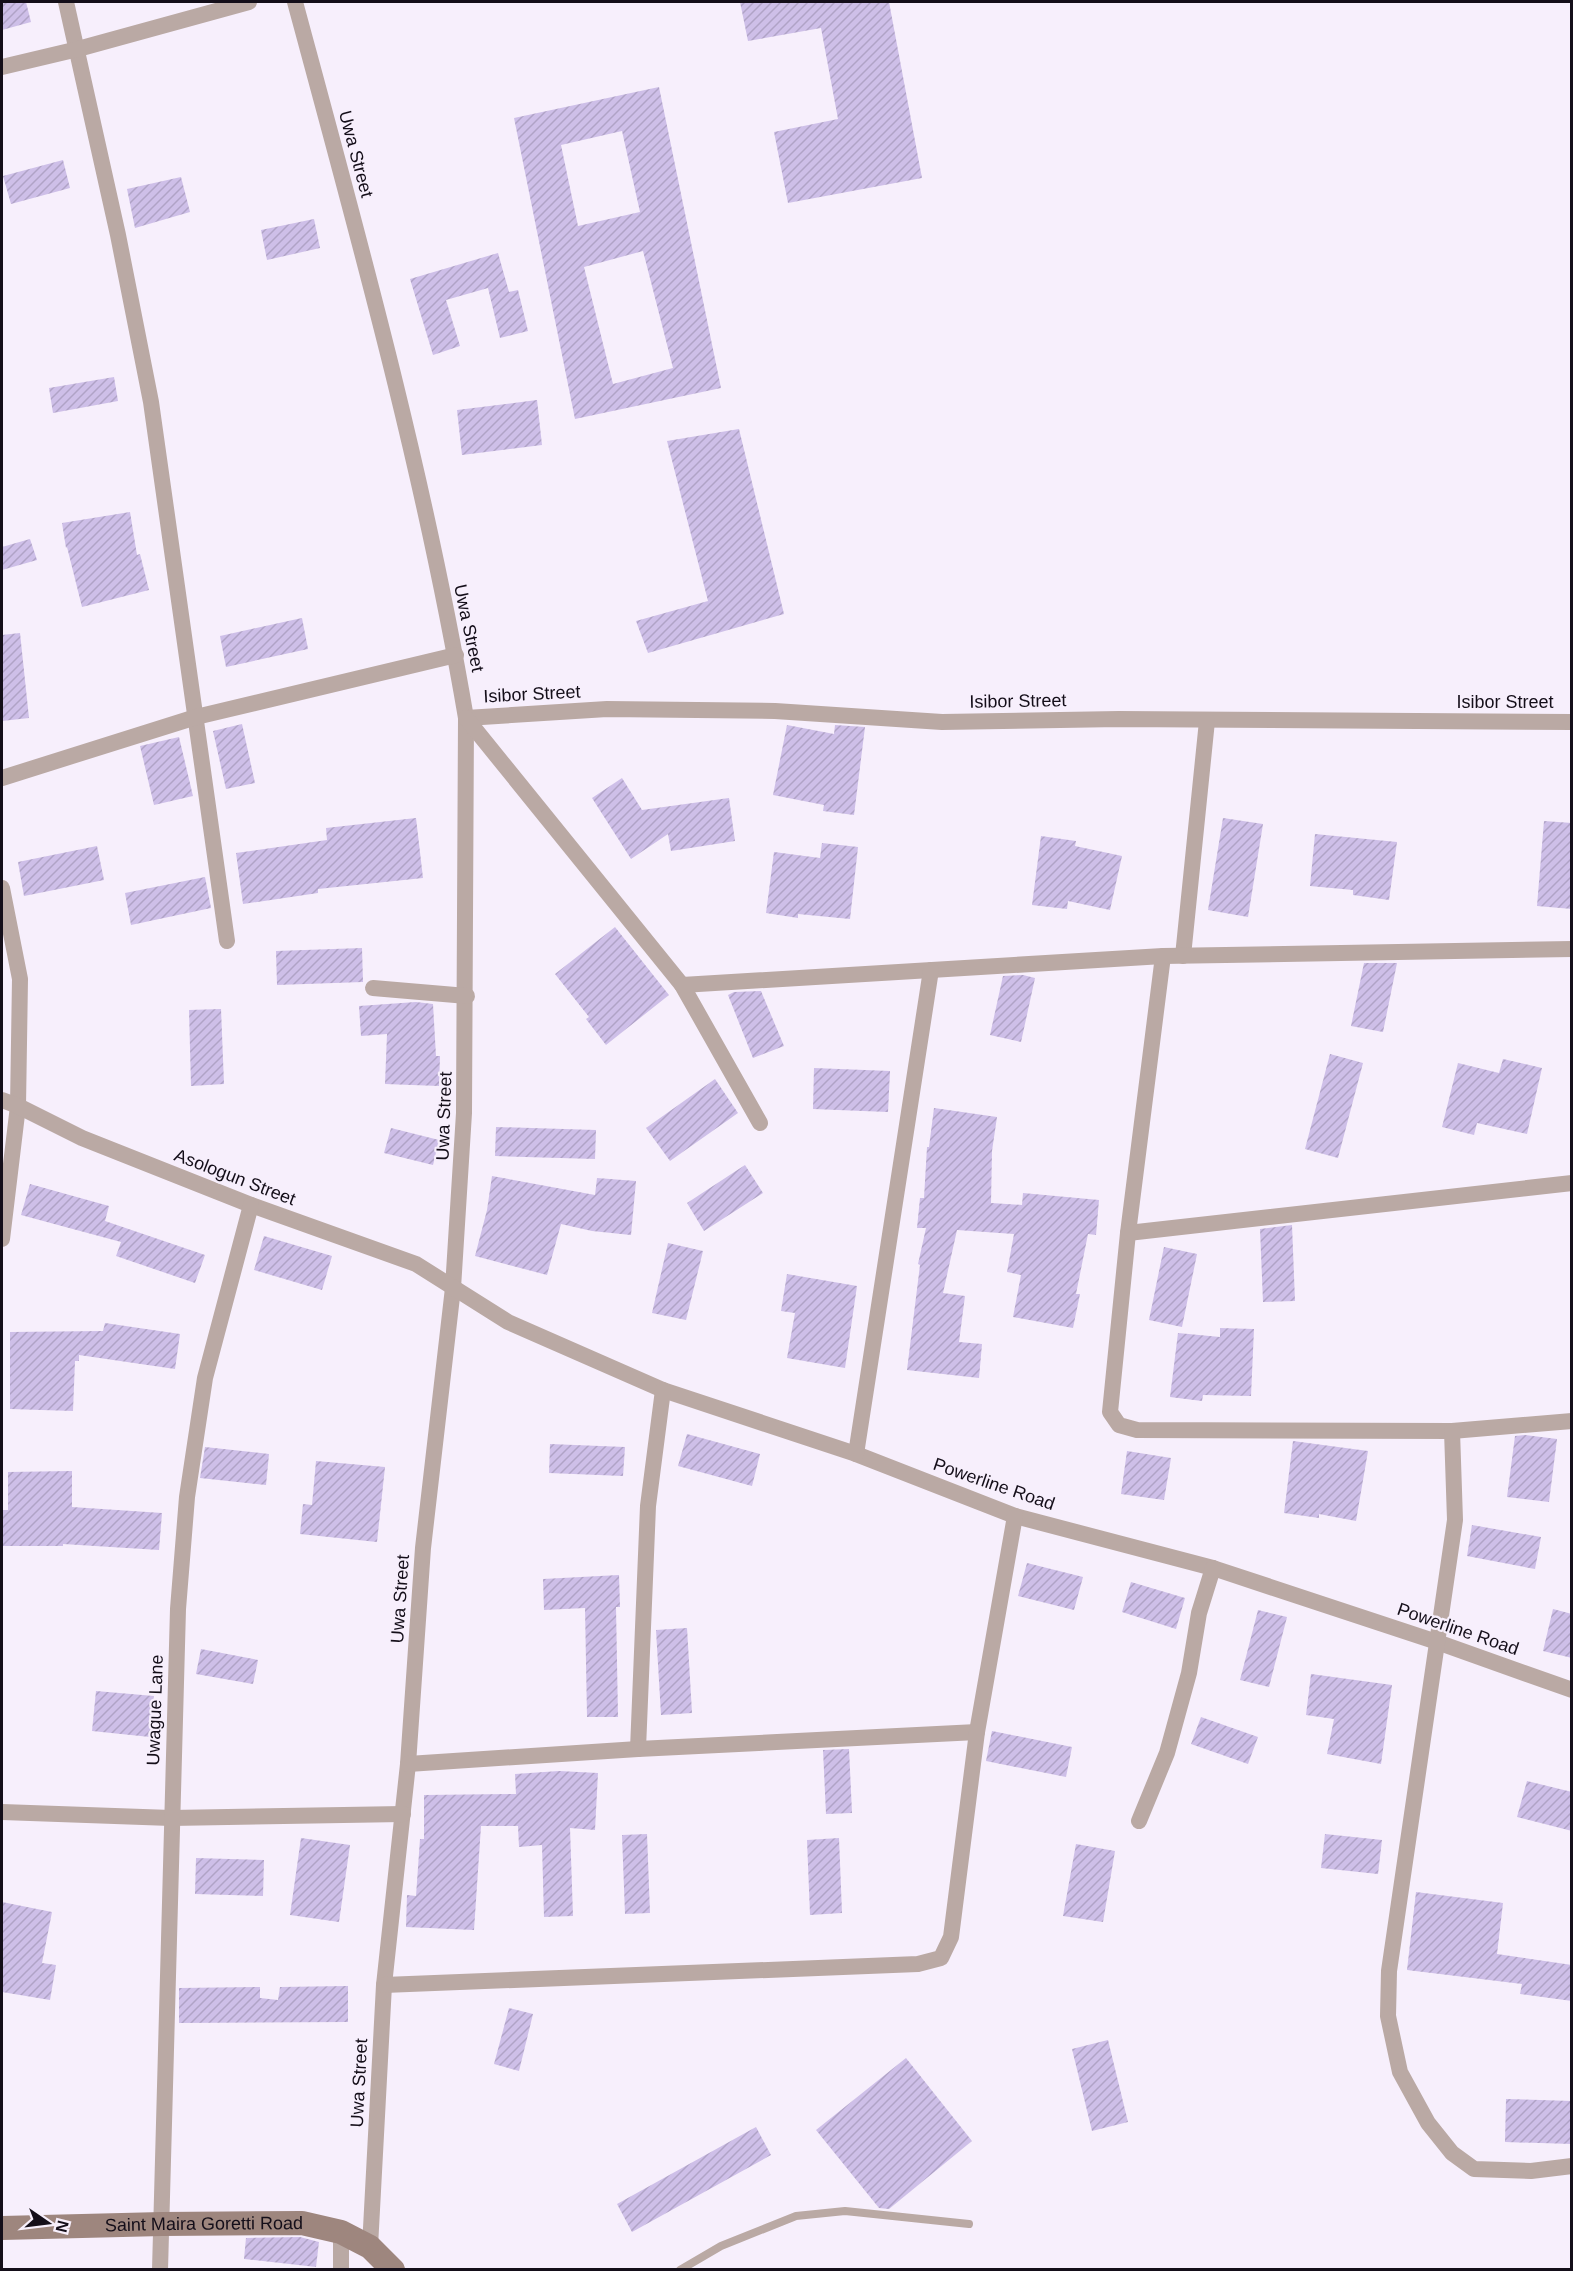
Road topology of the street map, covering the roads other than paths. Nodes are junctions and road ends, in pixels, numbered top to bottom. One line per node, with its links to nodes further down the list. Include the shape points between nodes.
1 (66, 2): 4 (street)
2 (249, 2): 4 (street)
3 (295, 2): 6 (street, Uwa Street, via 389,351)
4 (78, 49): 5 (street); 7 (street, via 152,402)
5 (2, 67)
6 (456, 655): 7 (street); 8 (street, Uwa Street)
7 (196, 717): 11 (street); 13 (street)
8 (466, 718): 9 (street, Isibor Street, via 607,709 775,711 942,722); 18 (street); 20 (street, Uwa Street)
9 (1207, 721): 10 (street, Isibor Street); 16 (street)
10 (1572, 722)
11 (2, 777)
12 (2, 888): 22 (street, via 20,979)
13 (227, 941)
14 (1572, 949): 16 (street)
15 (1163, 956): 16 (street); 17 (street); 26 (street)
16 (1183, 956)
17 (932, 970): 18 (street); 32 (street)
18 (682, 985): 23 (street)
19 (373, 988): 20 (street)
20 (466, 996): 28 (street, Uwa Street, via 464,1113)
21 (2, 1100): 22 (street, Asologun Street)
22 (18, 1106): 25 (street, Asologun Street, via 82,1138); 27 (street)
23 (760, 1123)
24 (1572, 1183): 26 (street)
25 (252, 1205): 28 (street, Asologun Street, via 416,1264); 42 (street, Uwague Lane, via 205,1378 187,1497 178,1609)
26 (1128, 1233): 31 (street, via 1110,1412 1119,1425 1137,1430)
27 (2, 1239)
28 (453, 1288): 29 (street, Powerline Road, via 508,1322); 39 (street, Uwa Street, via 423,1548)
29 (663, 1390): 32 (street, Powerline Road); 38 (street, via 648,1506)
30 (1572, 1421): 31 (street)
31 (1452, 1431): 35 (street, via 1455,1520)
32 (856, 1454): 33 (street, Powerline Road)
33 (1015, 1516): 34 (street, Powerline Road); 37 (street)
34 (1213, 1568): 35 (street, Powerline Road); 43 (street, via 1167,1754)
35 (1437, 1642): 36 (street, Powerline Road); 45 (street, via 1389,1971 1388,2016 1400,2072 1428,2123 1452,2153 1474,2169 1531,2171)
36 (1572, 1690)
37 (977, 1732): 38 (street); 44 (street, via 951,1937 941,1958 918,1964)
38 (638, 1749): 39 (street)
39 (408, 1764): 41 (street, Uwa Street)
40 (2, 1812): 42 (street)
41 (403, 1814): 42 (street); 44 (street, Uwa Street)
42 (171, 1818): 46 (street, Uwague Lane)
43 (1139, 1821)
44 (384, 1985): 50 (street, Uwa Street)
45 (1572, 2166)
46 (162, 2223): 48 (street, Saint Maira Goretti Road); 49 (street, Saint Maira Goretti Road, via 302,2223); 51 (street, Uwague Lane)
47 (969, 2224): 54 (lane, via 845,2211 796,2216 721,2246)
48 (2, 2228)
49 (341, 2232): 50 (street, Saint Maira Goretti Road); 52 (street)
50 (370, 2247): 53 (street, Saint Maira Goretti Road)
51 (160, 2270)
52 (341, 2270)
53 (393, 2270)
54 (680, 2270)

